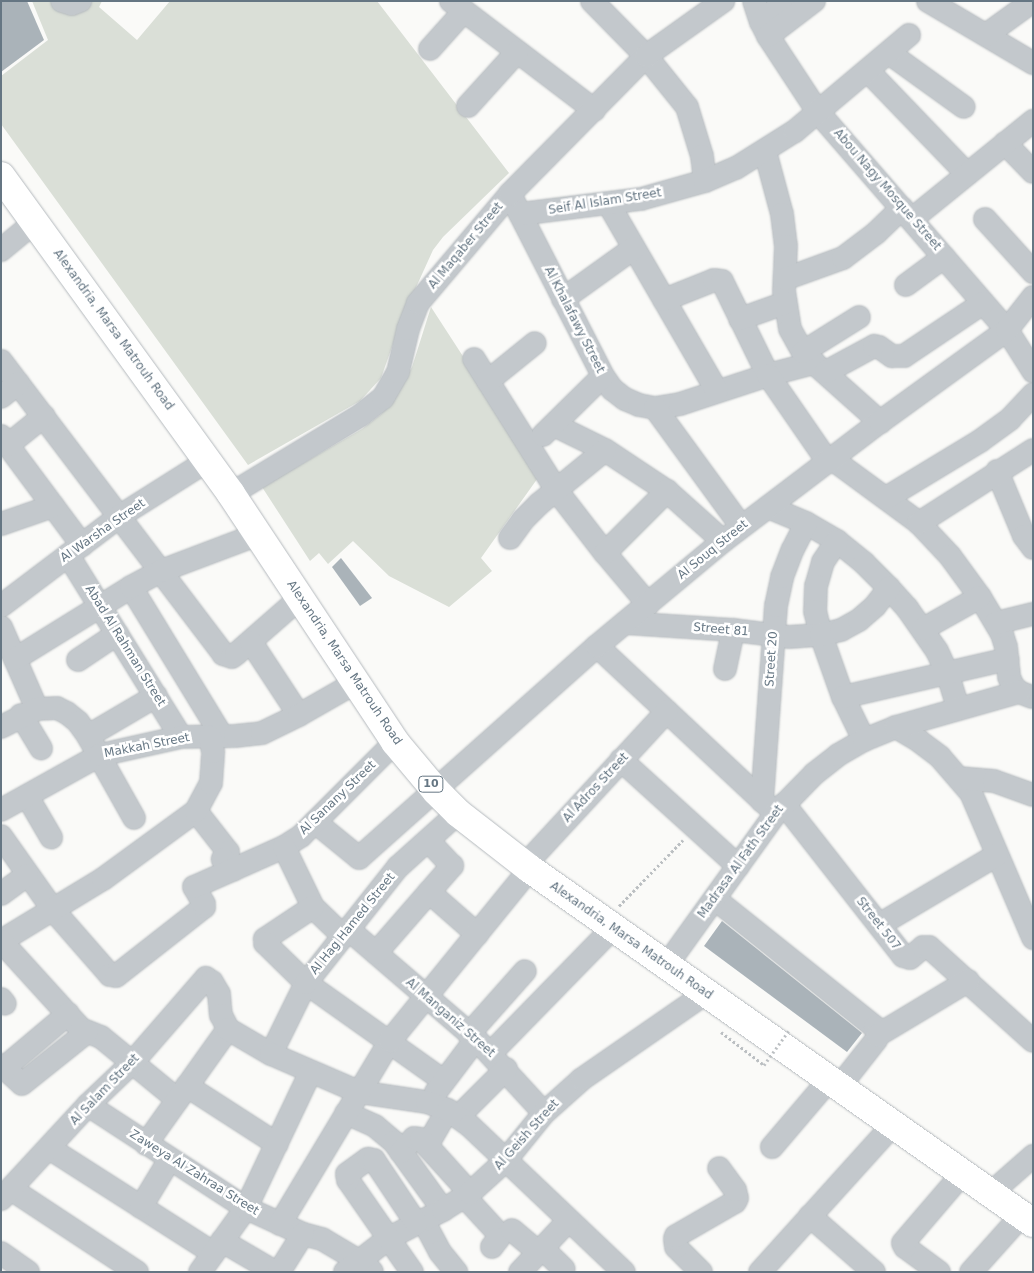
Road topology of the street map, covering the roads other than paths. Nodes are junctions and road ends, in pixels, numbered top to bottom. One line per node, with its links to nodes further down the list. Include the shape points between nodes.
1 (62, 1): 2 (street, via 72,4)
2 (80, 1)
3 (592, 1): 16 (street)
4 (723, 1): 16 (street, Al Maqaber Street)
5 (786, 1): 10 (street)
6 (814, 1): 10 (street)
7 (928, 1): 12 (street)
8 (1033, 1): 12 (street)
9 (457, 6): 13 (street); 14 (street)
10 (761, 20): 22 (street, Abou Nagy Mosque Street)
11 (909, 35): 15 (street, Seif Al Islam Street)
12 (986, 35): 17 (street)
13 (430, 48)
14 (517, 52): 19 (street); 21 (street)
15 (889, 53): 18 (street, Seif Al Islam Street); 20 (street)
16 (646, 56): 21 (street, Al Maqaber Street); 29 (street, via 687,107 698,139)
17 (1033, 63)
18 (868, 71): 22 (street, Seif Al Islam Street); 27 (street)
19 (468, 106)
20 (964, 107)
21 (594, 110): 30 (street, Al Maqaber Street)
22 (818, 112): 25 (street, Seif Al Islam Street); 32 (street, Abou Nagy Mosque Street)
23 (1033, 121): 24 (street)
24 (1005, 143): 26 (street); 27 (street)
25 (765, 151): 29 (street, Seif Al Islam Street); 40 (street, via 782,214)
26 (1033, 172)
27 (967, 174): 32 (street)
28 (1, 176): 35 (main road, Alexandria, Marsa Matrouh Road / 10)
29 (705, 181): 31 (street, Seif Al Islam Street, via 641,199)
30 (510, 194): 33 (street, Al Khalafawy Street); 75 (street, Al Maqaber Street, via 418,303 398,372 383,398)
31 (608, 203): 33 (street, Seif Al Islam Street); 36 (street)
32 (907, 213): 38 (street, Abou Nagy Mosque Street); 40 (street, via 843,258)
33 (520, 214): 43 (street, Al Khalafawy Street)
34 (985, 219): 39 (street)
35 (36, 222): 37 (street); 70 (main road, Alexandria, Marsa Matrouh Road / 10)
36 (634, 248): 43 (street); 44 (street)
37 (1, 250)
38 (944, 257): 41 (street); 46 (street, Abou Nagy Mosque Street)
39 (1033, 272)
40 (785, 278): 45 (street)
41 (906, 285)
42 (1033, 297): 49 (street, Al Souq Street)
43 (563, 299): 56 (street, Al Khalafawy Street)
44 (664, 300): 48 (street, via 718,280 725,284); 59 (street)
45 (785, 303): 48 (street); 53 (street, via 790,329)
46 (983, 303): 49 (street, Abou Nagy Mosque Street); 53 (street, via 904,356 892,356 874,346)
47 (859, 318): 53 (street)
48 (740, 320): 55 (street)
49 (1007, 330): 54 (street, Abou Nagy Mosque Street); 64 (street, Al Souq Street)
50 (535, 343): 57 (street)
51 (474, 359): 57 (street)
52 (1, 361): 58 (street)
53 (814, 363): 55 (street, Al Khalafawy Street); 64 (street)
54 (1033, 371)
55 (768, 375): 59 (street, Al Khalafawy Street); 71 (street)
56 (603, 376): 62 (street, Al Khalafawy Street, via 625,399); 65 (street)
57 (488, 381): 67 (street)
58 (18, 382): 61 (street); 63 (street)
59 (717, 391): 62 (street, Al Khalafawy Street, via 680,404)
60 (1033, 394): 76 (street, via 1010,419 980,441)
61 (1, 397)
62 (654, 408): 83 (street)
63 (44, 416): 66 (street); 79 (street)
64 (880, 422): 71 (street, Al Souq Street)
65 (554, 425): 67 (street); 68 (street)
66 (5, 441): 77 (street, Abad Al Rahman Street)
67 (531, 448): 73 (street)
68 (605, 450): 73 (street); 74 (street)
69 (1033, 450): 72 (street)
70 (208, 461): 75 (main road, Alexandria, Marsa Matrouh Road / 10); 79 (street, Al Warsha Street)
71 (830, 461): 76 (street); 78 (street, Al Souq Street)
72 (997, 471): 81 (street); 88 (street, via 1024,536)
73 (557, 491): 85 (street, via 533,509); 90 (street)
74 (667, 491): 86 (street); 90 (street)
75 (231, 494): 84 (main road, Alexandria, Marsa Matrouh Road / 10)
76 (886, 498): 81 (street)
77 (53, 506): 82 (street); 89 (street, Abad Al Rahman Street)
78 (768, 507): 80 (street); 83 (street, Al Souq Street)
79 (120, 516): 89 (street, Al Warsha Street); 91 (street)
80 (806, 523): 87 (street); 106 (street, Street 20, via 782,577)
81 (919, 523): 94 (street, via 950,556)
82 (1, 524)
83 (741, 526): 86 (street, Al Souq Street)
84 (259, 534): 91 (street); 95 (main road, Alexandria, Marsa Matrouh Road / 10)
85 (510, 538)
86 (723, 541): 96 (street, Al Souq Street)
87 (837, 541): 93 (street); 107 (street, via 823,562 816,586 815,611)
88 (1033, 548)
89 (75, 550): 97 (street, Al Warsha Street); 98 (street, Abad Al Rahman Street)
90 (605, 553): 96 (street)
91 (161, 571): 92 (street); 108 (street, via 223,654 232,656)
92 (131, 587): 98 (street); 125 (street)
93 (889, 588): 103 (street); 107 (street, Street 81, via 859,620 841,630)
94 (980, 597): 101 (street); 103 (street)
95 (300, 598): 108 (street); 115 (main road, Alexandria, Marsa Matrouh Road / 10)
96 (648, 604): 100 (street, Al Souq Street)
97 (1, 606)
98 (100, 606): 105 (street, Abad Al Rahman Street); 110 (street)
99 (1033, 614): 101 (street)
100 (625, 623): 104 (street, Street 81); 109 (street, Al Souq Street)
101 (996, 623): 112 (street)
102 (1, 627): 110 (street)
103 (924, 629): 114 (street)
104 (733, 630): 106 (street, Street 81); 113 (street)
105 (117, 634): 111 (street); 117 (street, Abad Al Rahman Street)
106 (773, 635): 107 (street, Street 81); 136 (street, Street 20)
107 (821, 635): 118 (street)
108 (252, 642): 122 (street)
109 (597, 646): 120 (street, Street 507); 133 (street, Al Souq Street)
110 (9, 655): 121 (street)
111 (78, 660)
112 (1008, 660): 114 (street); 116 (street, via 1009,677)
113 (725, 669)
114 (948, 675): 118 (street); 119 (street)
115 (355, 683): 122 (street, Makkah Street); 128 (main road, Alexandria, Marsa Matrouh Road / 10)
116 (1026, 695): 119 (street, Madrasa Al Fath Street)
117 (156, 696): 126 (street, Abad Al Rahman Street); 129 (street)
118 (843, 697): 127 (street)
119 (958, 708): 124 (street, Madrasa Al Fath Street)
120 (667, 711): 131 (street, Al Adros Street); 136 (street, Street 507)
121 (29, 712): 123 (street); 129 (street, via 47,707 62,711 78,722); 130 (street)
122 (299, 716): 125 (street, Makkah Street, via 262,733)
123 (1, 727)
124 (896, 727): 127 (street, Madrasa Al Fath Street); 132 (street, via 940,757)
125 (216, 736): 126 (street, Makkah Street); 138 (street, via 211,783)
126 (182, 737): 129 (street, Makkah Street)
127 (864, 740): 136 (street, Madrasa Al Fath Street, via 838,755)
128 (395, 742): 133 (main road, Alexandria, Marsa Matrouh Road / 10); 141 (street, Al Sanany Street)
129 (94, 746): 135 (street, Makkah Street); 140 (street)
130 (41, 748)
131 (621, 760): 147 (street); 148 (street, Al Adros Street)
132 (959, 778): 134 (street, via 994,781); 146 (street, via 971,793)
133 (436, 791): 139 (main road, Alexandria, Marsa Matrouh Road / 10); 141 (street, Al Souq Street, via 358,859)
134 (1033, 795)
135 (27, 796): 137 (street, Makkah Street); 143 (street)
136 (774, 806): 147 (street, Madrasa Al Fath Street); 157 (street, Street 507)
137 (1, 810)
138 (196, 811): 149 (street, via 228,852 222,858); 155 (street)
139 (458, 813): 144 (street, Al Hag Hamed Street); 148 (main road, Alexandria, Marsa Matrouh Road / 10)
140 (134, 818)
141 (315, 822): 145 (street, Al Sanany Street)
142 (1, 836): 150 (street)
143 (51, 836)
144 (428, 840): 151 (street, via 452,865); 158 (street, Al Hag Hamed Street, via 398,867)
145 (284, 847): 149 (street, Al Sanany Street); 154 (street, Al Manganiz Street)
146 (997, 855): 157 (street); 160 (street)
147 (738, 866): 152 (street, Madrasa Al Fath Street)
148 (527, 867): 156 (main road, Alexandria, Marsa Matrouh Road / 10); 159 (street, Al Adros Street)
149 (232, 870): 155 (street, Al Sanany Street, via 195,886 193,889 204,907 114,976)
150 (27, 875): 153 (street); 155 (street)
151 (429, 892): 159 (street); 162 (street)
152 (719, 893): 163 (street); 164 (street, Madrasa Al Fath Street); 173 (street, via 870,1021)
153 (1, 894)
154 (313, 907): 158 (street, Al Manganiz Street); 166 (street, via 265,938 265,943)
155 (54, 911): 161 (street)
156 (609, 925): 164 (main road, Alexandria, Marsa Matrouh Road / 10); 167 (street)
157 (879, 925): 165 (street, Street 507, via 905,958 929,947)
158 (345, 933): 162 (street, Al Manganiz Street); 166 (street, Al Hag Hamed Street)
159 (477, 934): 169 (street, Al Adros Street)
160 (1033, 938)
161 (1, 941): 170 (street)
162 (376, 953): 169 (street, Al Manganiz Street)
163 (812, 957)
164 (666, 966): 168 (main road, Alexandria, Marsa Matrouh Road / 10)
165 (968, 981): 173 (street); 175 (street, Street 507)
166 (306, 983): 174 (street); 177 (street, Al Hag Hamed Street)
167 (548, 993): 176 (street); 176 (street, via 518,964)
168 (706, 993): 183 (main road, Alexandria, Marsa Matrouh Road / 10); 188 (street, Al Geish Street, via 582,1079)
169 (426, 996): 174 (street, Al Adros Street); 176 (street, Al Manganiz Street)
170 (68, 1014): 172 (street); 179 (street)
171 (228, 1029): 177 (street); 178 (street, Al Salam Street, via 221,1015 219,994 206,978); 185 (street)
172 (87, 1032): 178 (street, via 102,1037); 179 (street, via 22,1084)
173 (878, 1035): 183 (street)
174 (390, 1041): 182 (street); 184 (street, Al Adros Street)
175 (1033, 1041)
176 (479, 1042): 180 (street, Al Manganiz Street); 182 (street)
177 (271, 1054): 181 (street)
178 (132, 1062): 185 (street); 186 (street, Al Salam Street)
179 (3, 1066)
180 (506, 1069): 187 (street); 188 (street, Al Manganiz Street)
181 (310, 1073): 184 (street); 192 (street)
182 (444, 1081): 187 (street)
183 (834, 1084): 190 (main road, Alexandria, Marsa Matrouh Road / 10); 194 (street)
184 (359, 1092): 187 (street); 189 (street, Al Adros Street)
185 (183, 1093): 191 (street); 192 (street)
186 (88, 1105): 191 (street, Zaweya Al Zahraa Street); 195 (street, Al Salam Street)
187 (444, 1110): 193 (street); 199 (street, via 470,1126)
188 (544, 1113): 199 (street, Al Geish Street)
189 (346, 1114): 196 (street, via 375,1126); 212 (street, Al Adros Street)
190 (892, 1125): 201 (main road, Alexandria, Marsa Matrouh Road / 10); 208 (street)
191 (146, 1144): 198 (street, Zaweya Al Zahraa Street)
192 (277, 1144): 206 (street)
193 (428, 1144): 196 (street, via 414,1138); 204 (street)
194 (772, 1147)
195 (49, 1148): 203 (street, Al Salam Street); 205 (street)
196 (401, 1152): 207 (street)
197 (1033, 1156): 202 (street)
198 (170, 1159): 205 (street); 206 (street, Zaweya Al Zahraa Street)
199 (505, 1161): 204 (street, Al Geish Street); 210 (street)
200 (719, 1168): 232 (street, via 735,1190 735,1202 676,1236 676,1247)
201 (963, 1173): 202 (main road, Alexandria, Marsa Matrouh Road / 10); 235 (street, via 903,1243)
202 (991, 1193): 209 (main road, Alexandria, Marsa Matrouh Road / 10)
203 (6, 1194): 220 (street)
204 (467, 1195): 207 (street, Al Geish Street); 217 (street, via 498,1233)
205 (140, 1207): 216 (street)
206 (246, 1208): 212 (street, Zaweya Al Zahraa Street); 216 (street)
207 (443, 1210): 211 (street, Al Geish Street)
208 (810, 1216): 233 (street); 234 (street)
209 (1027, 1219): 236 (street)
210 (568, 1220): 218 (street); 231 (street)
211 (420, 1222): 215 (street, Al Geish Street); 215 (street, via 374,1160 368,1159 347,1174 347,1178); 229 (street)
212 (280, 1224): 214 (street, Zaweya Al Zahraa Street)
213 (512, 1230): 218 (street)
214 (303, 1234): 221 (street, Zaweya Al Zahraa Street, via 322,1239); 227 (street)
215 (389, 1238): 221 (street, Al Geish Street); 228 (street)
216 (217, 1247): 225 (street); 226 (street)
217 (492, 1248)
218 (540, 1250): 222 (street); 230 (street)
219 (1, 1253): 223 (street)
220 (108, 1265): 224 (street)
221 (358, 1268)
222 (564, 1269)
223 (28, 1272)
224 (137, 1272)
225 (200, 1272)
226 (275, 1272)
227 (279, 1272)
228 (412, 1272)
229 (456, 1272)
230 (520, 1272)
231 (624, 1272)
232 (701, 1272)
233 (760, 1272)
234 (874, 1272)
235 (939, 1272)
236 (972, 1272)

